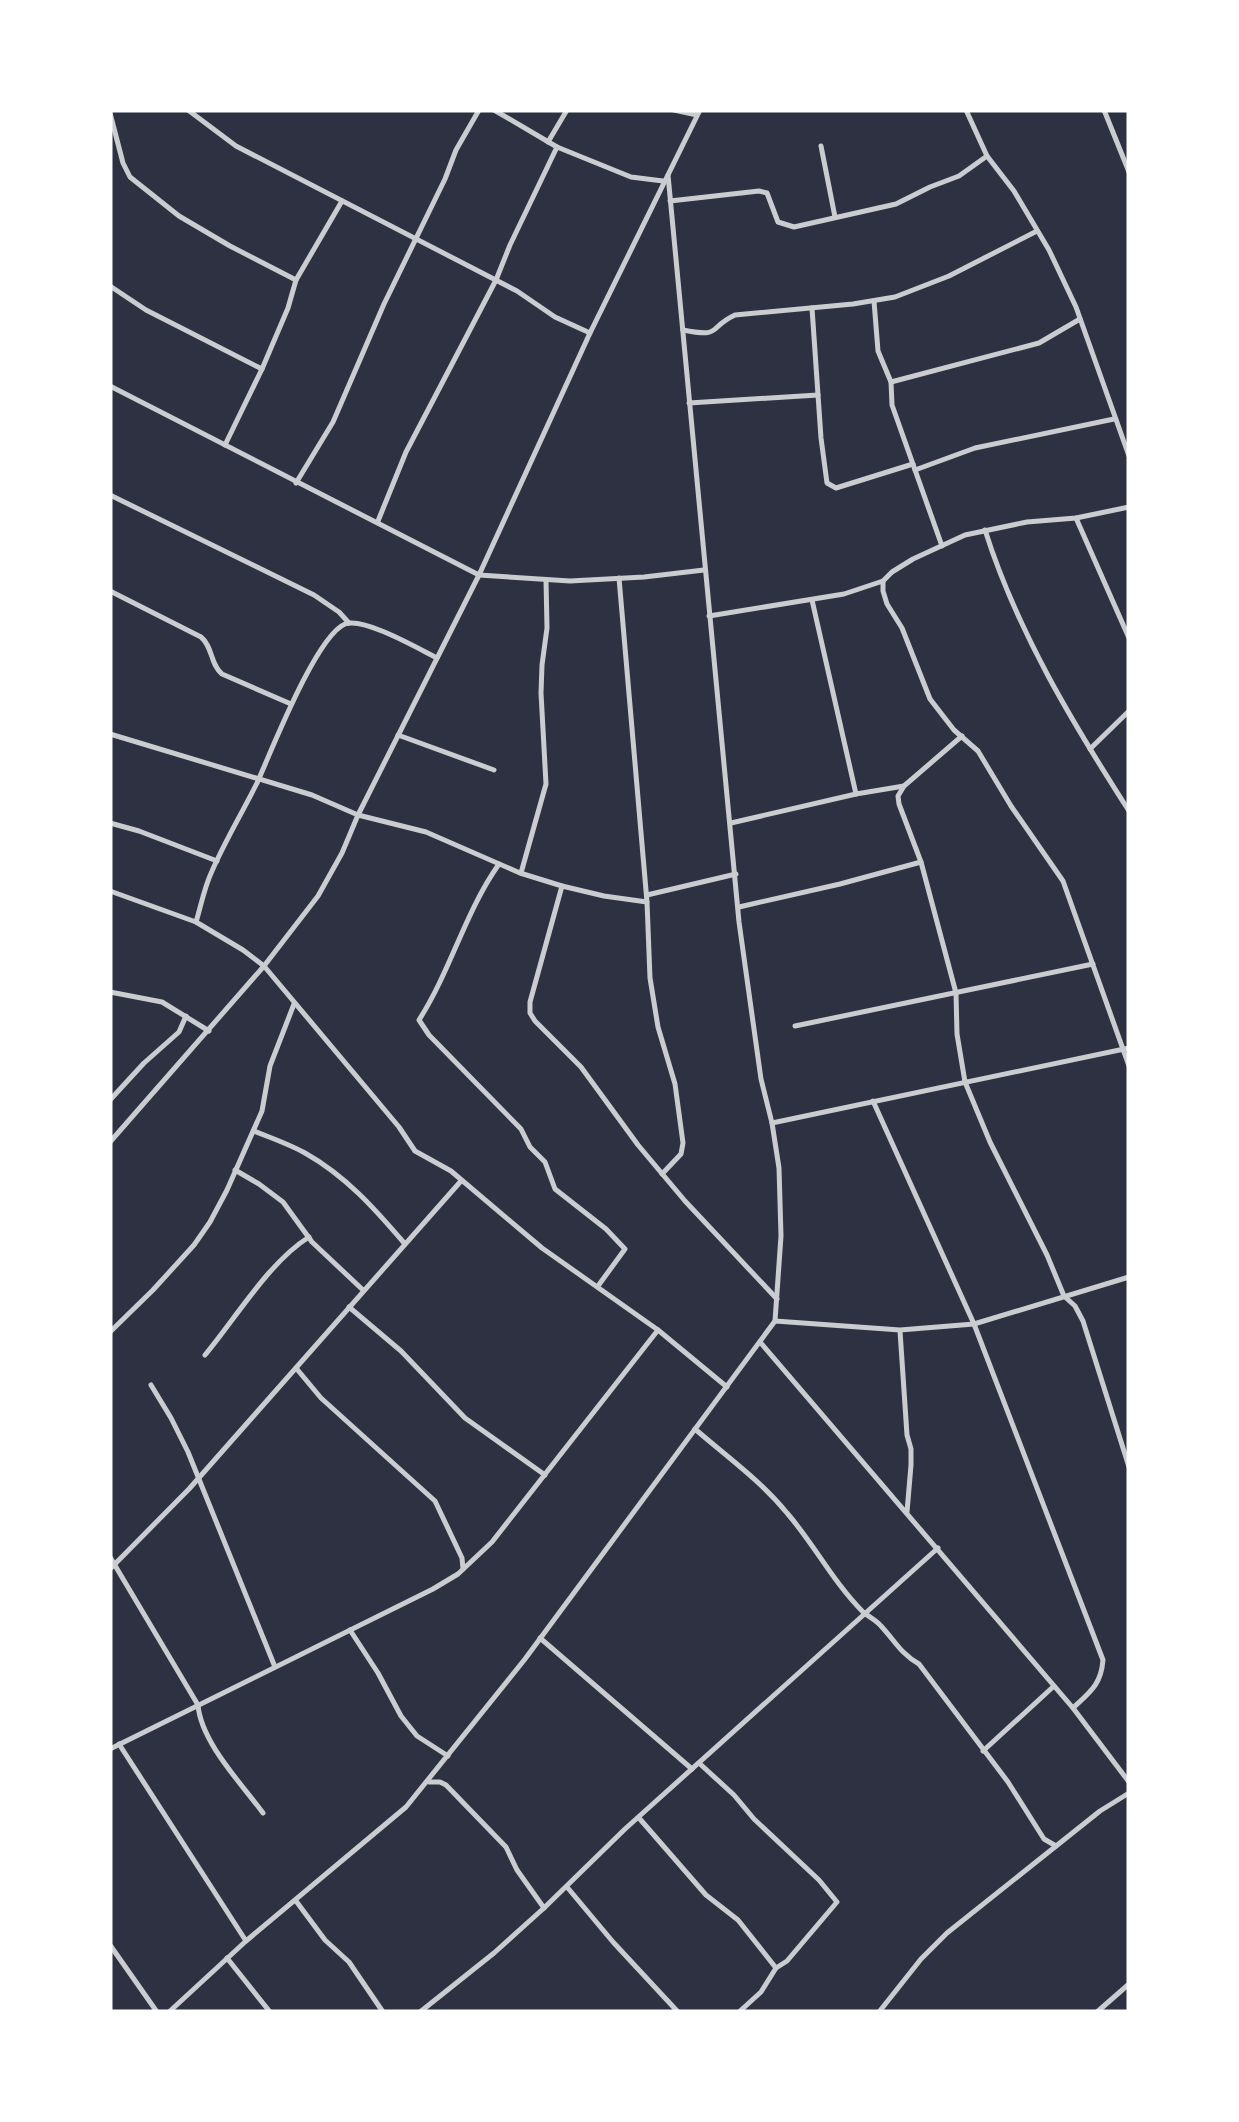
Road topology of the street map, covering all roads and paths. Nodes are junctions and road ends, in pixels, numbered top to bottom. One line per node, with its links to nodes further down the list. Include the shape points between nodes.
1 (188, 110): 18 (street, via 236,146)
2 (479, 110): 21 (street)
3 (494, 110): 10 (street)
4 (568, 110): 10 (street)
5 (674, 110): 8 (street)
6 (966, 110): 13 (street)
7 (1104, 110): 15 (street)
8 (698, 112): 14 (street)
9 (110, 113): 22 (street, via 130,176 180,216)
10 (548, 142): 12 (street)
11 (821, 146): 19 (street)
12 (557, 147): 16 (street, via 631,177); 23 (street)
13 (988, 156): 19 (street, via 896,204); 20 (street)
14 (668, 172): 16 (street); 17 (street)
15 (1129, 172)
16 (664, 180): 29 (street)
17 (670, 200): 19 (street, via 759,191 767,193 783,226); 28 (street)
18 (342, 201): 21 (street); 22 (street)
19 (835, 216)
20 (1037, 231): 25 (street, via 949,276); 27 (street)
21 (418, 239): 23 (street); 39 (street, via 333,422)
22 (296, 280): 30 (street)
23 (496, 280): 29 (street); 43 (street, via 417,428)
24 (110, 286): 30 (street)
25 (874, 301): 26 (street); 31 (street, via 878,351)
26 (812, 308): 28 (street, via 735,315 705,334); 33 (street)
27 (1080, 319): 31 (street, via 1039,344); 35 (street)
28 (682, 330): 34 (street)
29 (590, 332): 47 (street)
30 (262, 369): 36 (street)
31 (891, 382): 38 (street, via 892,405)
32 (110, 386): 36 (street)
33 (818, 395): 34 (street); 38 (street, via 827,484 836,488)
34 (689, 403): 46 (street)
35 (1114, 419): 37 (street); 38 (street)
36 (225, 445): 39 (street)
37 (1129, 456)
38 (914, 467): 45 (street)
39 (296, 482): 43 (street)
40 (110, 495): 54 (street, via 314,595)
41 (1129, 507): 42 (street)
42 (1076, 518): 44 (street); 55 (street)
43 (378, 522): 47 (street)
44 (986, 530): 45 (street); 62 (street, via 1027,637)
45 (942, 546): 50 (street)
46 (704, 570): 48 (street); 53 (street)
47 (480, 575): 49 (street); 56 (street)
48 (619, 578): 49 (street); 78 (street)
49 (546, 580): 74 (street, via 546,784)
50 (884, 581): 52 (street); 61 (street, via 886,604 930,699)
51 (110, 591): 57 (street, via 201,637 222,674)
52 (812, 600): 53 (street); 66 (street)
53 (710, 616): 70 (street)
54 (349, 623): 56 (street); 57 (street, via 325,645)
55 (1129, 638)
56 (437, 658): 60 (street)
57 (292, 704): 64 (street)
58 (1129, 710): 62 (street)
59 (110, 734): 64 (street)
60 (398, 736): 63 (street); 68 (street)
61 (962, 736): 65 (street); 81 (street, via 1063,881)
62 (1090, 750): 67 (street)
63 (494, 770)
64 (258, 779): 68 (street); 71 (street)
65 (904, 786): 66 (street); 72 (street, via 898,804)
66 (856, 794): 70 (street)
67 (1129, 811)
68 (358, 814): 73 (street, via 426,832); 82 (street, via 318,896)
69 (110, 823): 71 (street)
70 (731, 823): 75 (street)
71 (217, 861): 80 (street)
72 (921, 862): 79 (street); 84 (street)
73 (499, 864): 74 (street); 103 (street, via 420,1020 521,1129 555,1189 625,1249)
74 (520, 873): 76 (street)
75 (736, 874): 78 (street); 79 (street)
76 (562, 886): 78 (street); 98 (street, via 530,1013)
77 (110, 891): 80 (street)
78 (647, 898): 98 (street, via 650,978 683,1143)
79 (738, 907): 94 (street)
80 (196, 922): 82 (street)
81 (1093, 964): 84 (street); 89 (street)
82 (264, 966): 85 (street); 88 (street)
83 (110, 992): 86 (street, via 162,1002)
84 (956, 993): 87 (street); 91 (street)
85 (294, 1004): 95 (street); 99 (street, via 408,1144)
86 (186, 1016): 88 (street); 92 (street, via 179,1032)
87 (795, 1026)
88 (210, 1030): 96 (street)
89 (1126, 1048): 90 (street); 91 (street)
90 (1129, 1066)
91 (965, 1082): 93 (street); 105 (street)
92 (110, 1100)
93 (873, 1100): 94 (street); 109 (street)
94 (772, 1123): 106 (street, via 781,1236)
95 (254, 1131): 97 (street); 101 (street, via 334,1172)
96 (111, 1139)
97 (236, 1170): 100 (street, via 283,1202); 112 (street, via 194,1245)
98 (662, 1174): 106 (street)
99 (461, 1181): 101 (street); 103 (street)
100 (308, 1237): 104 (street); 114 (street)
101 (406, 1244): 104 (street)
102 (1129, 1278): 105 (street)
103 (598, 1286): 110 (street)
104 (363, 1290): 107 (street)
105 (1064, 1296): 109 (street); 119 (street, via 1084,1321)
106 (777, 1299): 108 (street)
107 (348, 1307): 115 (street); 120 (street, via 465,1418)
108 (775, 1321): 111 (street); 113 (street)
109 (974, 1324): 111 (street); 133 (street, via 1104,1660 1093,1690)
110 (658, 1330): 117 (street); 120 (street)
111 (900, 1330): 122 (street, via 911,1449)
112 (110, 1332)
113 (760, 1342): 117 (street); 122 (street)
114 (205, 1355)
115 (296, 1368): 121 (street); 126 (street, via 434,1501)
116 (151, 1386): 121 (street)
117 (728, 1387): 118 (street)
118 (695, 1428): 127 (street, via 772,1496); 129 (street)
119 (1129, 1467)
120 (546, 1475): 126 (street)
121 (199, 1478): 125 (street); 130 (street)
122 (907, 1512): 123 (street)
123 (938, 1548): 127 (street); 131 (street)
124 (110, 1558): 125 (street)
125 (112, 1567): 132 (street)
126 (464, 1569): 128 (street)
127 (865, 1614): 135 (street, via 919,1664); 137 (street)
128 (349, 1630): 130 (street); 136 (street, via 416,1736)
129 (540, 1638): 136 (street); 138 (street)
130 (275, 1667): 132 (street)
131 (1054, 1686): 133 (street); 135 (street)
132 (198, 1705): 134 (street); 142 (street, via 212,1742)
133 (1073, 1708): 140 (street)
134 (113, 1745): 148 (street)
135 (983, 1750): 144 (street, via 1044,1839)
136 (448, 1756): 139 (street)
137 (699, 1763): 138 (street); 151 (street, via 836,1902)
138 (692, 1769): 143 (street)
139 (427, 1782): 146 (street, via 406,1808); 147 (street, via 446,1784 506,1847)
140 (1129, 1782)
141 (1129, 1793): 144 (street)
142 (263, 1812)
143 (638, 1817): 145 (street); 151 (street)
144 (1056, 1846): 160 (street, via 947,1934)
145 (567, 1887): 147 (street); 158 (street)
146 (296, 1900): 148 (street); 156 (street)
147 (544, 1908): 157 (street)
148 (246, 1941): 150 (street)
149 (110, 1945): 153 (street)
150 (228, 1958): 154 (street); 155 (street)
151 (776, 1968): 159 (street)
152 (1129, 1984): 161 (street)
153 (157, 2012)
154 (169, 2012)
155 (270, 2012)
156 (383, 2012)
157 (420, 2012)
158 (678, 2012)
159 (739, 2012)
160 (879, 2012)
161 (1096, 2012)

